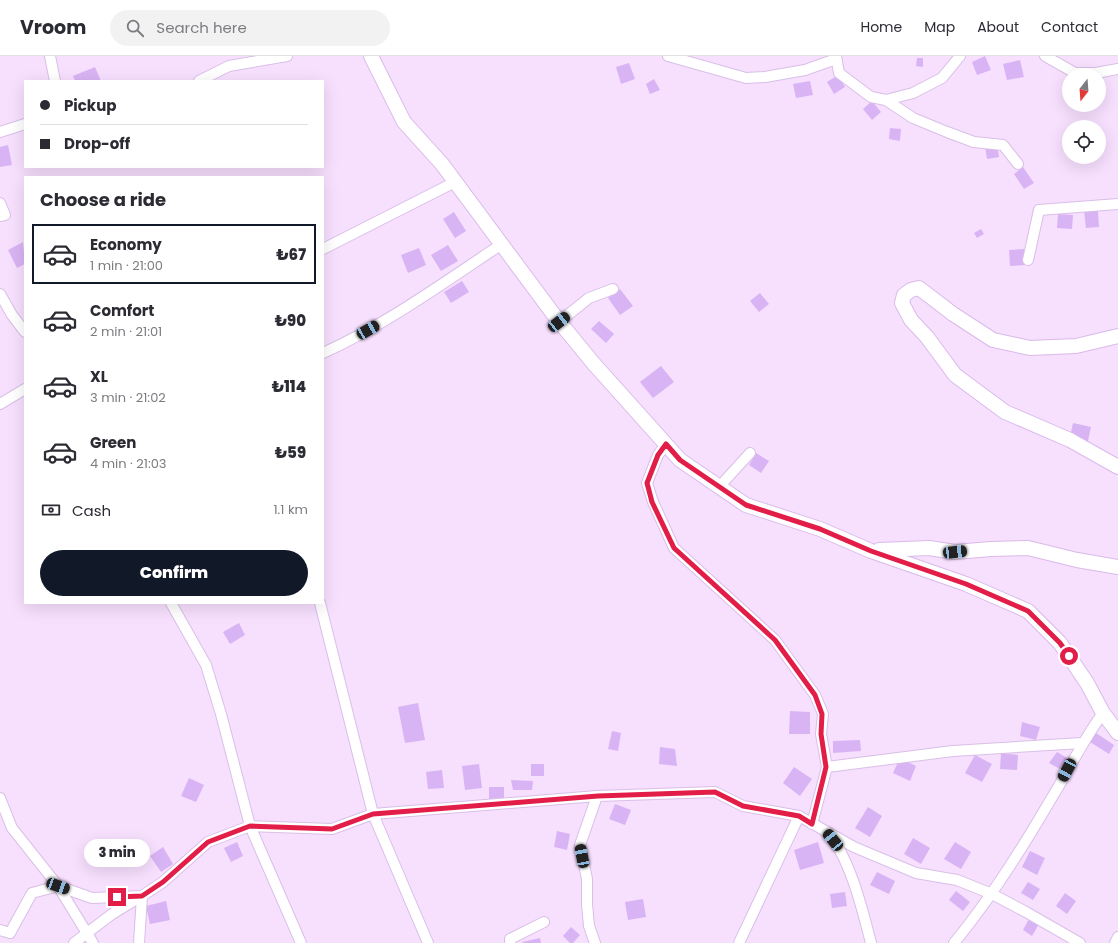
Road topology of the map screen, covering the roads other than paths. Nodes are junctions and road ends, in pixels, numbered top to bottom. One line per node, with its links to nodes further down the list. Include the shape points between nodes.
1 (50, 56): 9 (street)
2 (287, 56): 10 (street, via 229,66)
3 (371, 56): 15 (street, via 404,122)
4 (668, 56): 7 (street, via 746,78 805,70)
5 (960, 56): 11 (street, via 942,78 913,93)
6 (1045, 56): 8 (street, via 1075,73)
7 (836, 58): 11 (street, via 840,73 853,85 871,97)
8 (1118, 69)
9 (55, 80)
10 (201, 80)
11 (886, 100): 14 (street, via 912,118 947,132 974,142 1003,144)
12 (24, 124): 13 (street)
13 (0, 132)
14 (1018, 164)
15 (455, 182): 19 (street); 20 (street)
16 (0, 203): 18 (street, via 5,215)
17 (1118, 204): 21 (street, via 1039,210)
18 (0, 216)
19 (502, 244): 24 (street); 27 (street, via 409,307)
20 (324, 248)
21 (1028, 260)
22 (613, 289): 24 (street, via 589,298)
23 (0, 294): 25 (street)
24 (559, 322): 30 (street)
25 (24, 331)
26 (1118, 336): 32 (street, via 1076,346 1030,348 993,340 919,288 904,294 902,303 911,320 955,375 1004,412 1070,440)
27 (324, 353)
28 (24, 390): 29 (street)
29 (0, 404)
30 (666, 444): 33 (street, via 680,460); 41 (street, via 658,455 647,483 652,502 674,548 775,640 815,695 822,714 821,734)
31 (750, 453): 33 (street)
32 (1118, 467)
33 (719, 487): 34 (street, via 746,505 820,529)
34 (871, 551): 35 (street, via 930,548 955,552 1028,548); 38 (street, via 966,584 1028,611 1060,643)
35 (1118, 567)
36 (172, 604): 47 (street, via 206,665)
37 (320, 604): 44 (street)
38 (1103, 713): 39 (street); 40 (street)
39 (1118, 733)
40 (1082, 742): 41 (street, via 953,751); 50 (street, via 1052,798)
41 (826, 767): 46 (street)
42 (598, 796): 44 (street); 45 (street, via 715,792 743,806); 63 (street, via 580,845 587,879 589,926)
43 (0, 798): 49 (street, via 12,828)
44 (373, 814): 47 (street, via 332,829); 61 (street)
45 (799, 816): 46 (street); 64 (street)
46 (812, 824): 48 (street)
47 (250, 826): 51 (street, via 208,842 163,882); 60 (street)
48 (827, 832): 50 (street, via 854,847 916,873 957,880); 65 (street, via 839,847)
49 (58, 886): 51 (street, via 92,898); 53 (street, via 32,893 10,933); 54 (street)
50 (992, 894): 56 (street); 66 (street)
51 (142, 896): 54 (street); 59 (street)
52 (544, 922): 62 (street, via 510,939)
53 (0, 930)
54 (87, 933): 57 (street); 58 (street)
55 (1118, 937): 67 (street)
56 (957, 942)
57 (74, 943)
58 (93, 943)
59 (139, 943)
60 (302, 943)
61 (428, 943)
62 (510, 943)
63 (595, 943)
64 (739, 943)
65 (871, 943)
66 (1080, 943)
67 (1115, 943)

